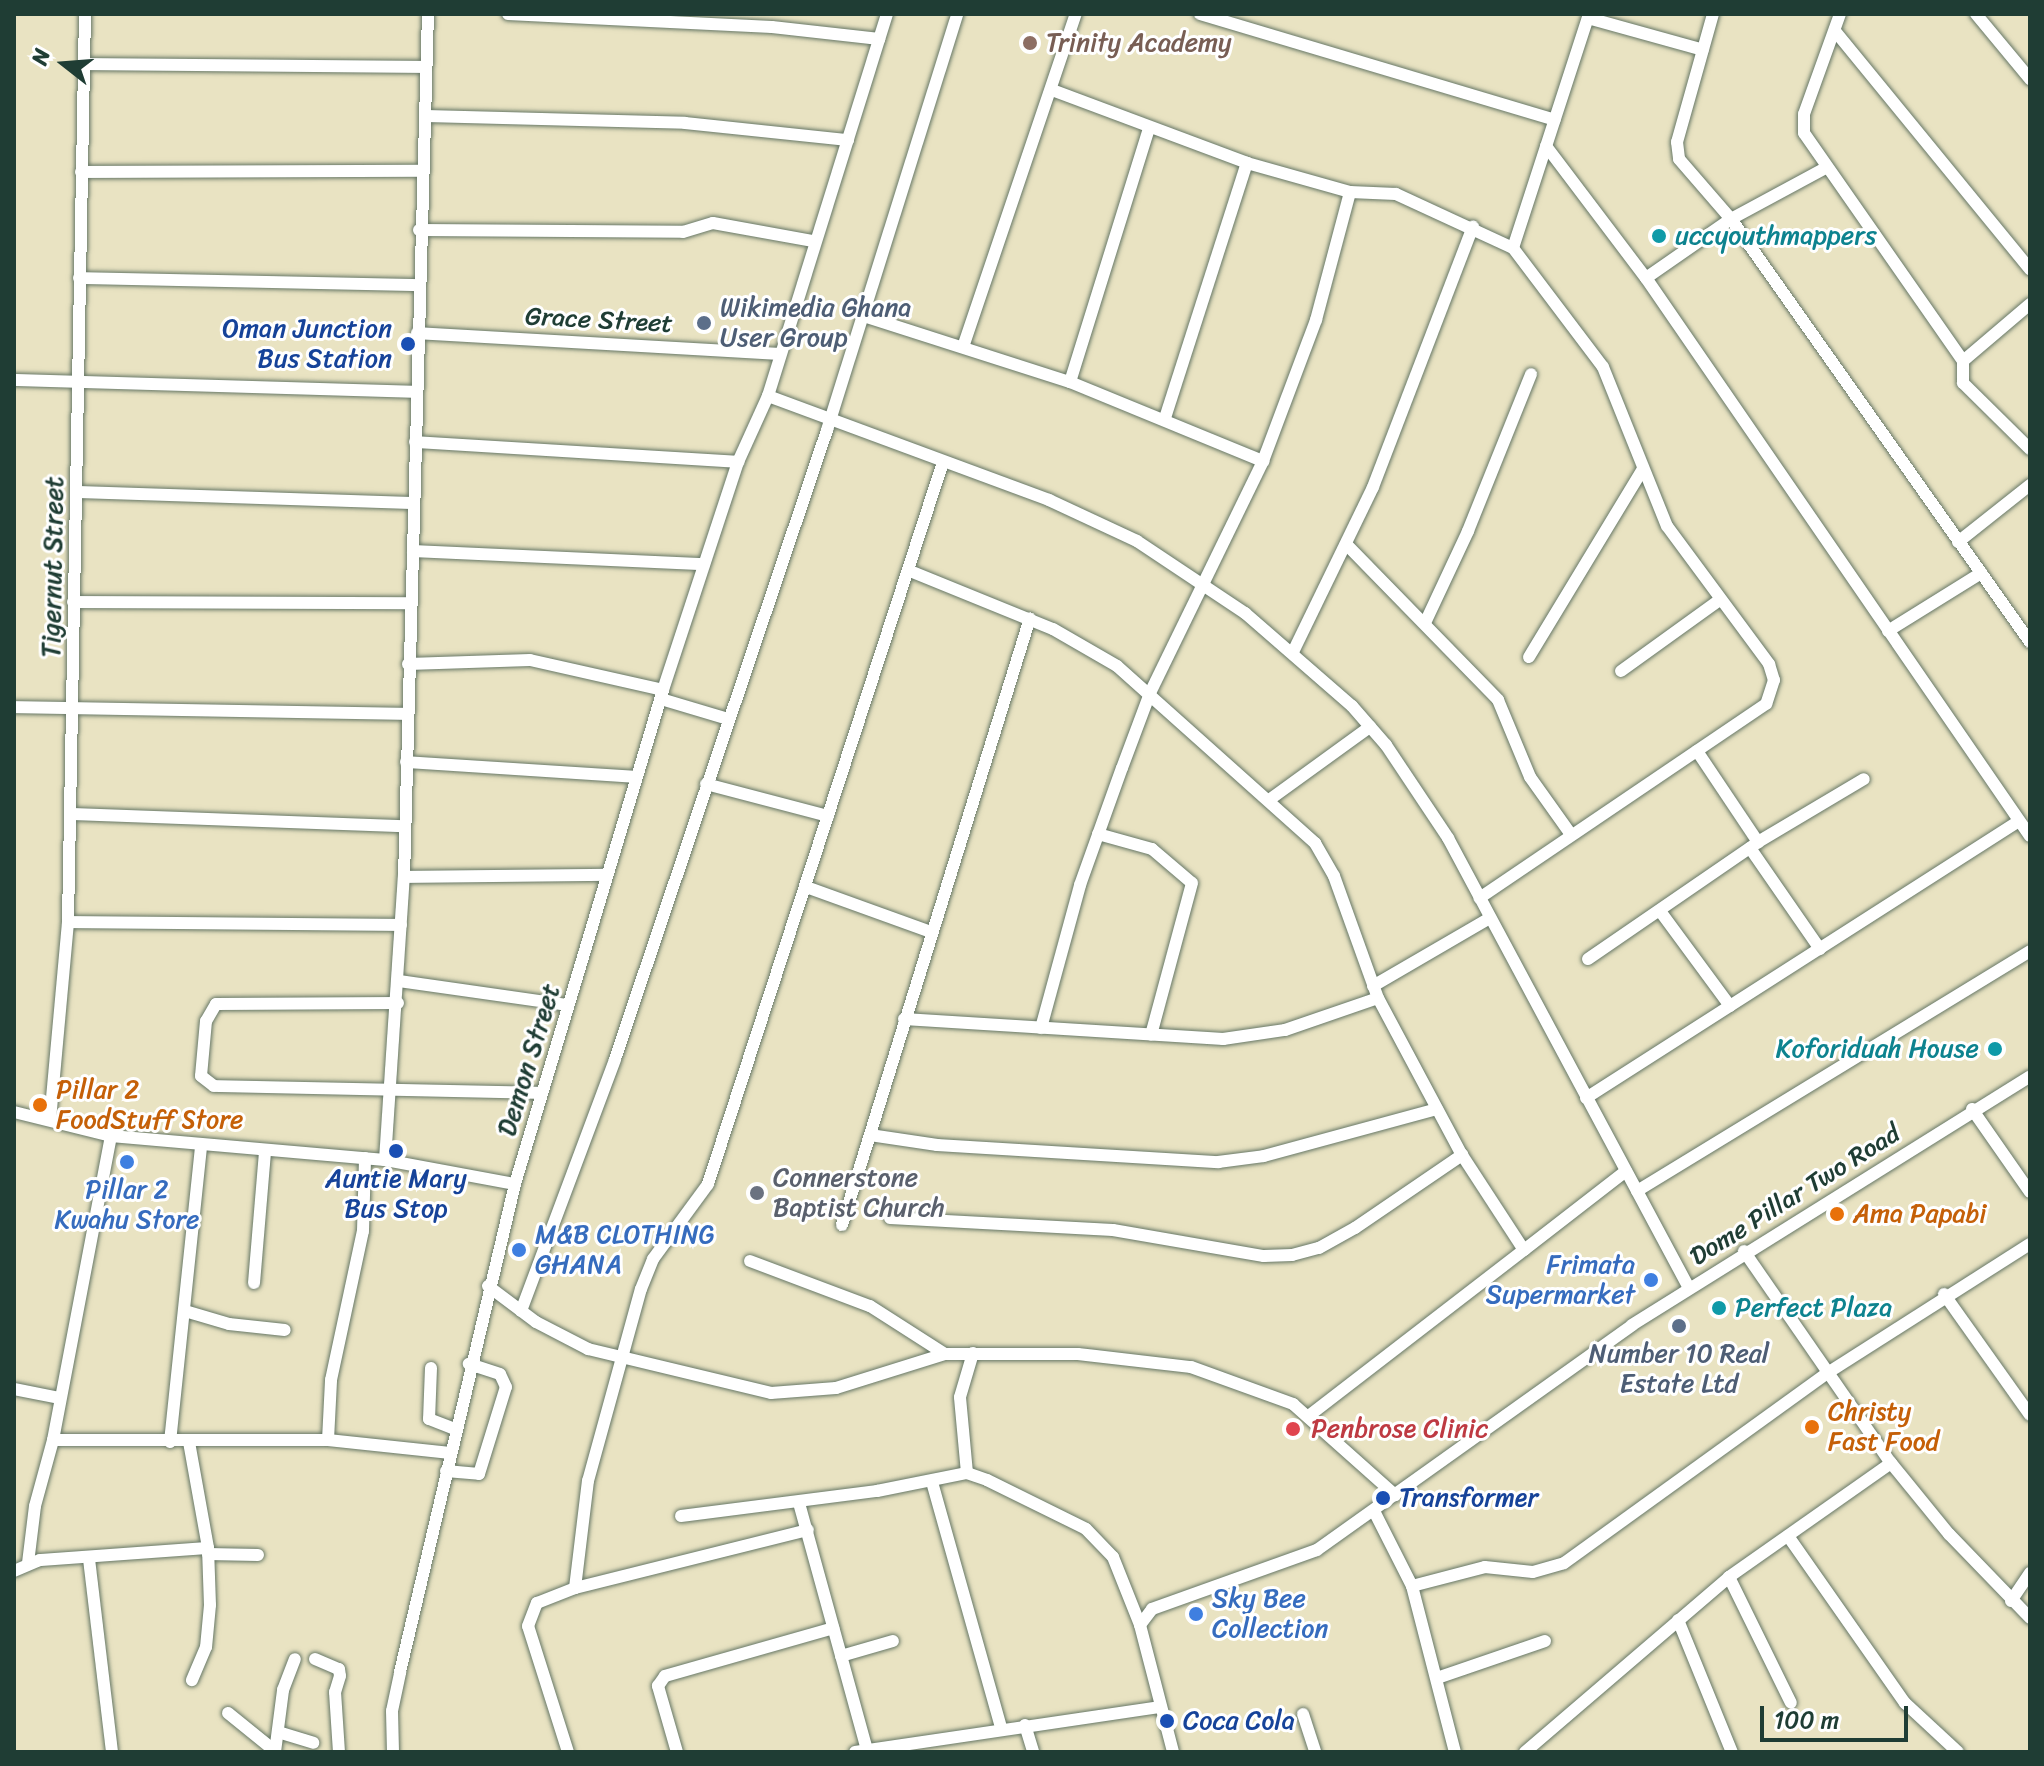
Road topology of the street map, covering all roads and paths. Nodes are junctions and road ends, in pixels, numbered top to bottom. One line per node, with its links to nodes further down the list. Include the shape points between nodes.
1 (85, 14): 16 (street, Tigernut Street)
2 (428, 14): 17 (street)
3 (508, 14): 12 (street)
4 (887, 14): 14 (street, Demon Street)
5 (957, 14): 40 (street)
6 (1076, 14): 19 (street)
7 (1200, 14): 21 (street)
8 (1713, 14): 15 (street)
9 (1840, 14): 13 (street)
10 (1976, 14): 18 (street)
11 (1588, 16): 15 (street); 21 (street)
12 (648, 17): 14 (street)
13 (1835, 31): 26 (street, via 1802,123); 35 (street)
14 (879, 39): 23 (street, Demon Street)
15 (1703, 50): 30 (street, via 1676,150)
16 (84, 64): 17 (street); 28 (street, Tigernut Street)
17 (425, 67): 20 (street)
18 (2030, 79)
19 (1052, 90): 22 (street); 42 (street)
20 (426, 116): 23 (street, via 685,123); 27 (street)
21 (1555, 120): 24 (street)
22 (1149, 129): 25 (street); 47 (street)
23 (848, 140): 33 (street, Demon Street)
24 (1546, 146): 34 (street); 37 (street)
25 (1247, 163): 29 (street); 51 (street)
26 (1827, 167): 30 (street); 44 (street)
27 (421, 171): 28 (street); 32 (street)
28 (81, 172): 36 (street, Tigernut Street)
29 (1350, 192): 31 (street, via 1396,194); 55 (street, via 1316,320)
30 (1731, 219): 37 (street); 62 (street)
31 (1473, 227): 34 (street); 63 (street, via 1394,437)
32 (419, 230): 33 (street, via 683,232 713,223); 38 (street)
33 (813, 241): 43 (street, Demon Street)
34 (1513, 248): 58 (street, via 1603,367)
35 (2030, 269)
36 (79, 278): 38 (street); 48 (street, Tigernut Street)
37 (1646, 278): 74 (street)
38 (418, 285): 41 (street)
39 (2030, 304): 44 (street)
40 (864, 316): 42 (street); 52 (street)
41 (417, 333): 43 (street, Grace Street); 49 (street)
42 (963, 347): 47 (street)
43 (778, 354): 50 (street, Demon Street)
44 (1963, 361): 54 (street, via 1963,383)
45 (1531, 374): 73 (street)
46 (14, 380): 48 (street)
47 (1070, 382): 51 (street)
48 (77, 385): 49 (street); 60 (street, Tigernut Street)
49 (415, 392): 53 (street)
50 (768, 396): 52 (street); 56 (street, Demon Street)
51 (1165, 418): 55 (street)
52 (831, 419): 57 (street); 85 (street)
53 (415, 442): 56 (street); 61 (street)
54 (2030, 449)
55 (1263, 461): 68 (street)
56 (738, 462): 65 (street, Demon Street)
57 (943, 462): 66 (street); 68 (street, via 1100,522)
58 (1643, 469): 69 (street, via 1667,526); 77 (street)
59 (2030, 485): 62 (street)
60 (77, 492): 61 (street); 70 (street, Tigernut Street)
61 (413, 503): 64 (street)
62 (1958, 542): 67 (street)
63 (1346, 544): 73 (street); 76 (street)
64 (413, 551): 65 (street); 71 (street)
65 (704, 564): 81 (street, Demon Street)
66 (910, 571): 72 (street); 94 (street)
67 (1981, 573): 74 (street); 75 (street)
68 (1206, 586): 76 (street); 80 (street)
69 (1718, 601): 79 (street); 87 (street, via 1769,664 1774,680 1766,704)
70 (73, 602): 71 (street); 82 (street, Tigernut Street)
71 (410, 603): 78 (street)
72 (1030, 618): 80 (street, via 1087,647); 109 (street)
73 (1425, 623): 97 (street, via 1498,700 1530,777)
74 (1888, 631): 95 (street)
75 (2030, 642)
76 (1293, 652): 86 (street)
77 (1529, 657)
78 (408, 664): 81 (street, via 530,660); 84 (street)
79 (1621, 671)
80 (1150, 693): 92 (street); 98 (street)
81 (662, 694): 85 (street); 89 (street, Demon Street)
82 (73, 705): 83 (street); 84 (street); 93 (street, Tigernut Street)
83 (14, 707)
84 (407, 714): 88 (street)
85 (728, 719): 91 (street)
86 (1370, 727): 92 (street); 104 (street, via 1427,803)
87 (1697, 751): 97 (street); 100 (street)
88 (406, 762): 89 (street); 96 (street)
89 (636, 777): 101 (street, Demon Street)
90 (1864, 779): 100 (street)
91 (706, 784): 94 (street); 151 (street, via 615,1059)
92 (1269, 800): 114 (street, via 1326,859)
93 (72, 814): 96 (street); 107 (street, Tigernut Street)
94 (828, 816): 103 (street)
95 (2019, 821): 99 (street); 110 (street)
96 (405, 826): 102 (street)
97 (1570, 833): 104 (street)
98 (1098, 834): 119 (street); 120 (street, via 1152,849 1192,883)
99 (2030, 836)
100 (1754, 845): 105 (street); 110 (street)
101 (607, 875): 102 (street); 116 (street, Demon Street)
102 (404, 877): 108 (street)
103 (806, 887): 109 (street); 155 (street, via 708,1184 653,1259)
104 (1479, 898): 106 (street)
105 (1660, 911): 112 (street); 117 (street)
106 (1490, 918): 114 (street); 124 (street)
107 (68, 922): 108 (street); 128 (street, Tigernut Street)
108 (401, 925): 113 (street)
109 (931, 932): 118 (street)
110 (1820, 949): 117 (street)
111 (2030, 951): 138 (street)
112 (1588, 959)
113 (399, 981): 115 (street); 116 (street)
114 (1375, 992): 120 (street, via 1257,1035); 125 (street)
115 (398, 1003): 122 (street); 122 (street, via 216,1004 206,1021 201,1076 214,1086)
116 (568, 1005): 123 (street, Demon Street)
117 (1730, 1006): 124 (street)
118 (904, 1019): 119 (street); 129 (street)
119 (1041, 1028): 120 (street)
120 (1151, 1035)
121 (2030, 1076): 126 (street, Dome Pillar Two Road)
122 (392, 1091): 123 (street); 135 (street)
123 (541, 1093): 137 (street, Demon Street)
124 (1586, 1098): 136 (street)
125 (1437, 1109): 129 (street, via 1264,1156 1218,1162 937,1145); 133 (street)
126 (1972, 1109): 139 (street); 144 (street, Dome Pillar Two Road)
127 (14, 1112): 128 (street)
128 (50, 1120): 130 (street)
129 (870, 1135): 141 (street)
130 (111, 1136): 131 (street); 160 (street)
131 (201, 1146): 132 (street); 150 (street)
132 (265, 1151): 134 (street); 146 (street)
133 (1462, 1155): 140 (street, via 1355,1228 1319,1248 1292,1255 1264,1256 1113,1230); 143 (street)
134 (365, 1158): 135 (street); 165 (street, via 363,1231 331,1380)
135 (385, 1160): 137 (street)
136 (1626, 1171): 138 (street); 143 (street)
137 (515, 1184): 147 (street, Demon Street)
138 (1637, 1191): 148 (street)
139 (2030, 1192)
140 (890, 1218)
141 (842, 1225)
142 (2030, 1244): 149 (street)
143 (1524, 1250): 161 (street)
144 (1744, 1251): 148 (street, Dome Pillar Two Road); 158 (street)
145 (750, 1261): 154 (street, via 870,1306)
146 (254, 1283)
147 (488, 1286): 151 (street); 156 (street, Demon Street)
148 (1689, 1288): 173 (street, Dome Pillar Two Road, via 1512,1407)
149 (1944, 1294): 158 (street); 162 (street)
150 (185, 1311): 152 (street, via 229,1324); 166 (street)
151 (521, 1311): 155 (street, via 588,1349)
152 (285, 1330)
153 (973, 1353): 154 (street); 161 (street, via 1092,1355 1191,1367 1266,1391); 171 (street, via 960,1397)
154 (945, 1354): 155 (street, via 878,1378 783,1393 737,1388)
155 (623, 1358): 187 (street, via 588,1481)
156 (469, 1364): 163 (street, Demon Street); 170 (street, via 500,1374 506,1387 479,1474)
157 (431, 1368): 163 (street, via 429,1419)
158 (1829, 1372): 169 (street); 186 (street, via 1564,1563 1533,1572 1485,1567)
159 (14, 1389): 160 (street)
160 (60, 1398): 164 (street)
161 (1310, 1415): 173 (street)
162 (2030, 1415)
163 (455, 1429): 168 (street, Demon Street)
164 (53, 1440): 166 (street); 182 (street, via 35,1506)
165 (328, 1440): 167 (street); 168 (street)
166 (170, 1442): 167 (street)
167 (189, 1442): 179 (street)
168 (450, 1453): 170 (street, Demon Street)
169 (1891, 1463): 178 (street); 188 (street)
170 (446, 1471): 213 (street, Demon Street, via 392,1711)
171 (967, 1473): 172 (street); 191 (street, via 1101,1541)
172 (932, 1482): 174 (street); 205 (street)
173 (1395, 1495): 175 (street, Dome Pillar Two Road)
174 (799, 1503): 176 (street); 177 (street)
175 (1374, 1511): 186 (street); 191 (street, Dome Pillar Two Road, via 1305,1557 1152,1609)
176 (681, 1516)
177 (808, 1530): 187 (street); 192 (street)
178 (1788, 1536): 185 (street); 223 (street, via 1905,1703)
179 (208, 1551): 180 (street); 181 (street); 199 (street, via 206,1647)
180 (258, 1555)
181 (89, 1559): 182 (street); 210 (street)
182 (28, 1563): 183 (street)
183 (14, 1571)
184 (2030, 1573): 188 (street)
185 (1729, 1577): 190 (street); 200 (street)
186 (1412, 1586): 198 (street)
187 (575, 1588): 214 (street, via 546,1597 528,1618)
188 (2011, 1601): 189 (street)
189 (2030, 1618)
190 (1678, 1620): 221 (street); 222 (street)
191 (1140, 1625): 201 (street)
192 (833, 1628): 195 (street); 215 (street, via 665,1676 658,1686)
193 (893, 1641): 195 (street)
194 (1545, 1641): 198 (street)
195 (841, 1656): 209 (street)
196 (295, 1659): 206 (street, via 283,1690)
197 (315, 1659): 212 (street, via 339,1669)
198 (1440, 1677): 220 (street)
199 (192, 1680)
200 (1791, 1703)
201 (1161, 1707): 204 (street); 218 (street)
202 (228, 1713): 211 (street)
203 (1303, 1714): 219 (street)
204 (1025, 1725): 205 (street); 217 (street)
205 (1001, 1728): 207 (street)
206 (278, 1732): 208 (street); 211 (street)
207 (947, 1737): 209 (street); 216 (street)
208 (313, 1743)
209 (861, 1751)
210 (112, 1752)
211 (275, 1752)
212 (339, 1752)
213 (393, 1752)
214 (568, 1752)
215 (677, 1752)
216 (951, 1752)
217 (1033, 1752)
218 (1173, 1752)
219 (1315, 1752)
220 (1455, 1752)
221 (1525, 1752)
222 (1732, 1752)
223 (1958, 1752)

